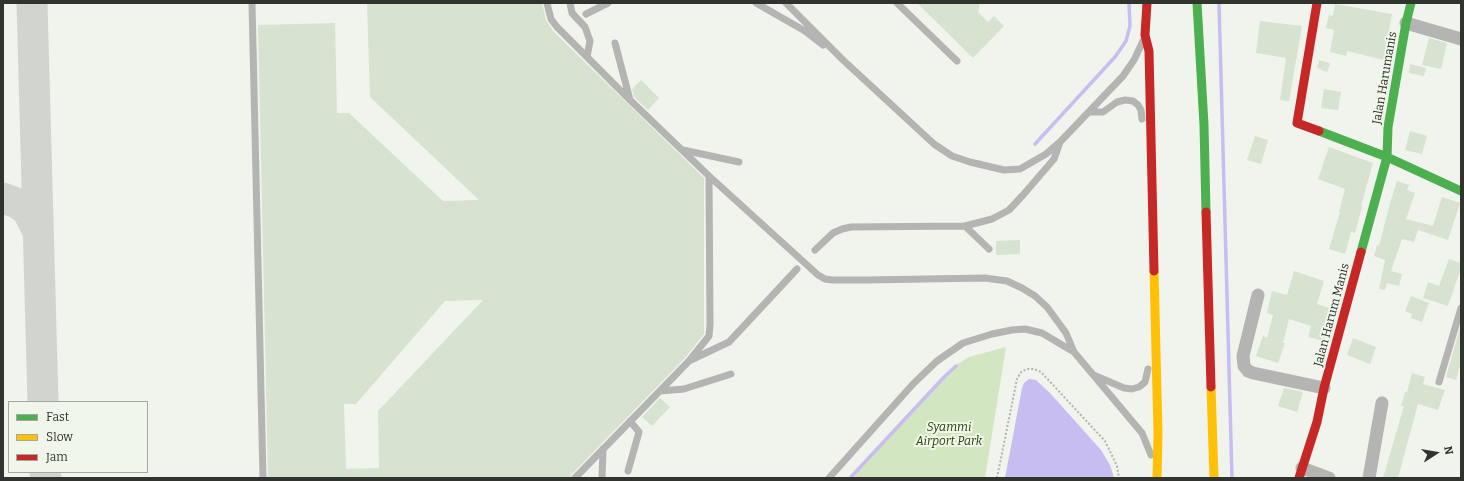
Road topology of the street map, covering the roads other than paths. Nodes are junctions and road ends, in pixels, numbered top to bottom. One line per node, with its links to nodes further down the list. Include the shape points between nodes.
1 (252, 3): 49 (lane)
2 (547, 3): 17 (lane, via 551,19)
3 (570, 3): 17 (lane, via 572,13 585,27 590,41)
4 (608, 3): 12 (lane)
5 (756, 3): 18 (lane, via 805,31)
6 (786, 3): 18 (lane)
7 (897, 3): 19 (lane)
8 (1147, 3): 14 (street)
9 (1197, 3): 53 (street, via 1204,141)
10 (1317, 3): 25 (street, via 1296,122)
11 (1411, 3): 13 (street, Jalan Harumanis)
12 (586, 14)
13 (1406, 23): 15 (street); 25 (street, Jalan Harumanis, via 1388,127)
14 (1145, 34): 21 (lane, via 1134,60 1123,76); 52 (street, via 1149,65)
15 (1461, 39)
16 (615, 43): 20 (lane)
17 (587, 57): 20 (lane)
18 (843, 60): 23 (lane, via 934,144 958,158 1004,170 1020,169 1046,154)
19 (957, 61)
20 (630, 100): 24 (lane)
21 (1089, 112): 22 (lane, via 1103,112 1116,102 1133,101 1141,110); 23 (lane)
22 (1143, 128)
23 (1060, 142): 29 (lane, via 1054,159 1009,210 992,219)
24 (682, 150): 26 (lane); 27 (lane)
25 (1387, 157): 28 (street); 41 (street, Jalan Harum Manis)
26 (739, 162)
27 (709, 176): 35 (lane, via 825,279 985,278 1007,281 1035,296 1047,307 1066,333); 37 (lane, via 709,336)
28 (1461, 191)
29 (965, 226): 30 (lane); 31 (lane, via 851,227 833,233)
30 (988, 249)
31 (815, 250)
32 (796, 269): 37 (lane, via 729,342)
33 (1258, 294): 41 (street, via 1243,356 1244,366 1248,371)
34 (1461, 308): 40 (lane)
35 (1074, 352): 39 (lane); 48 (lane, via 1042,333 1025,329 999,332 963,343 937,361 913,384)
36 (1148, 360): 39 (lane, via 1145,382 1132,389)
37 (689, 361): 42 (lane)
38 (731, 374): 42 (lane, via 684,389)
39 (1095, 375): 52 (lane, via 1142,433 1151,452)
40 (1439, 382)
41 (1324, 388): 47 (street, Jalan Harum Manis, via 1317,422)
42 (660, 391): 44 (lane)
43 (1382, 403): 55 (street)
44 (630, 421): 45 (lane); 46 (lane, via 639,432)
45 (603, 449): 50 (lane); 51 (lane)
46 (628, 471)
47 (1300, 473): 54 (street)
48 (829, 477)
49 (263, 478)
50 (575, 478)
51 (602, 478)
52 (1157, 478)
53 (1214, 478)
54 (1329, 478)
55 (1369, 478)

